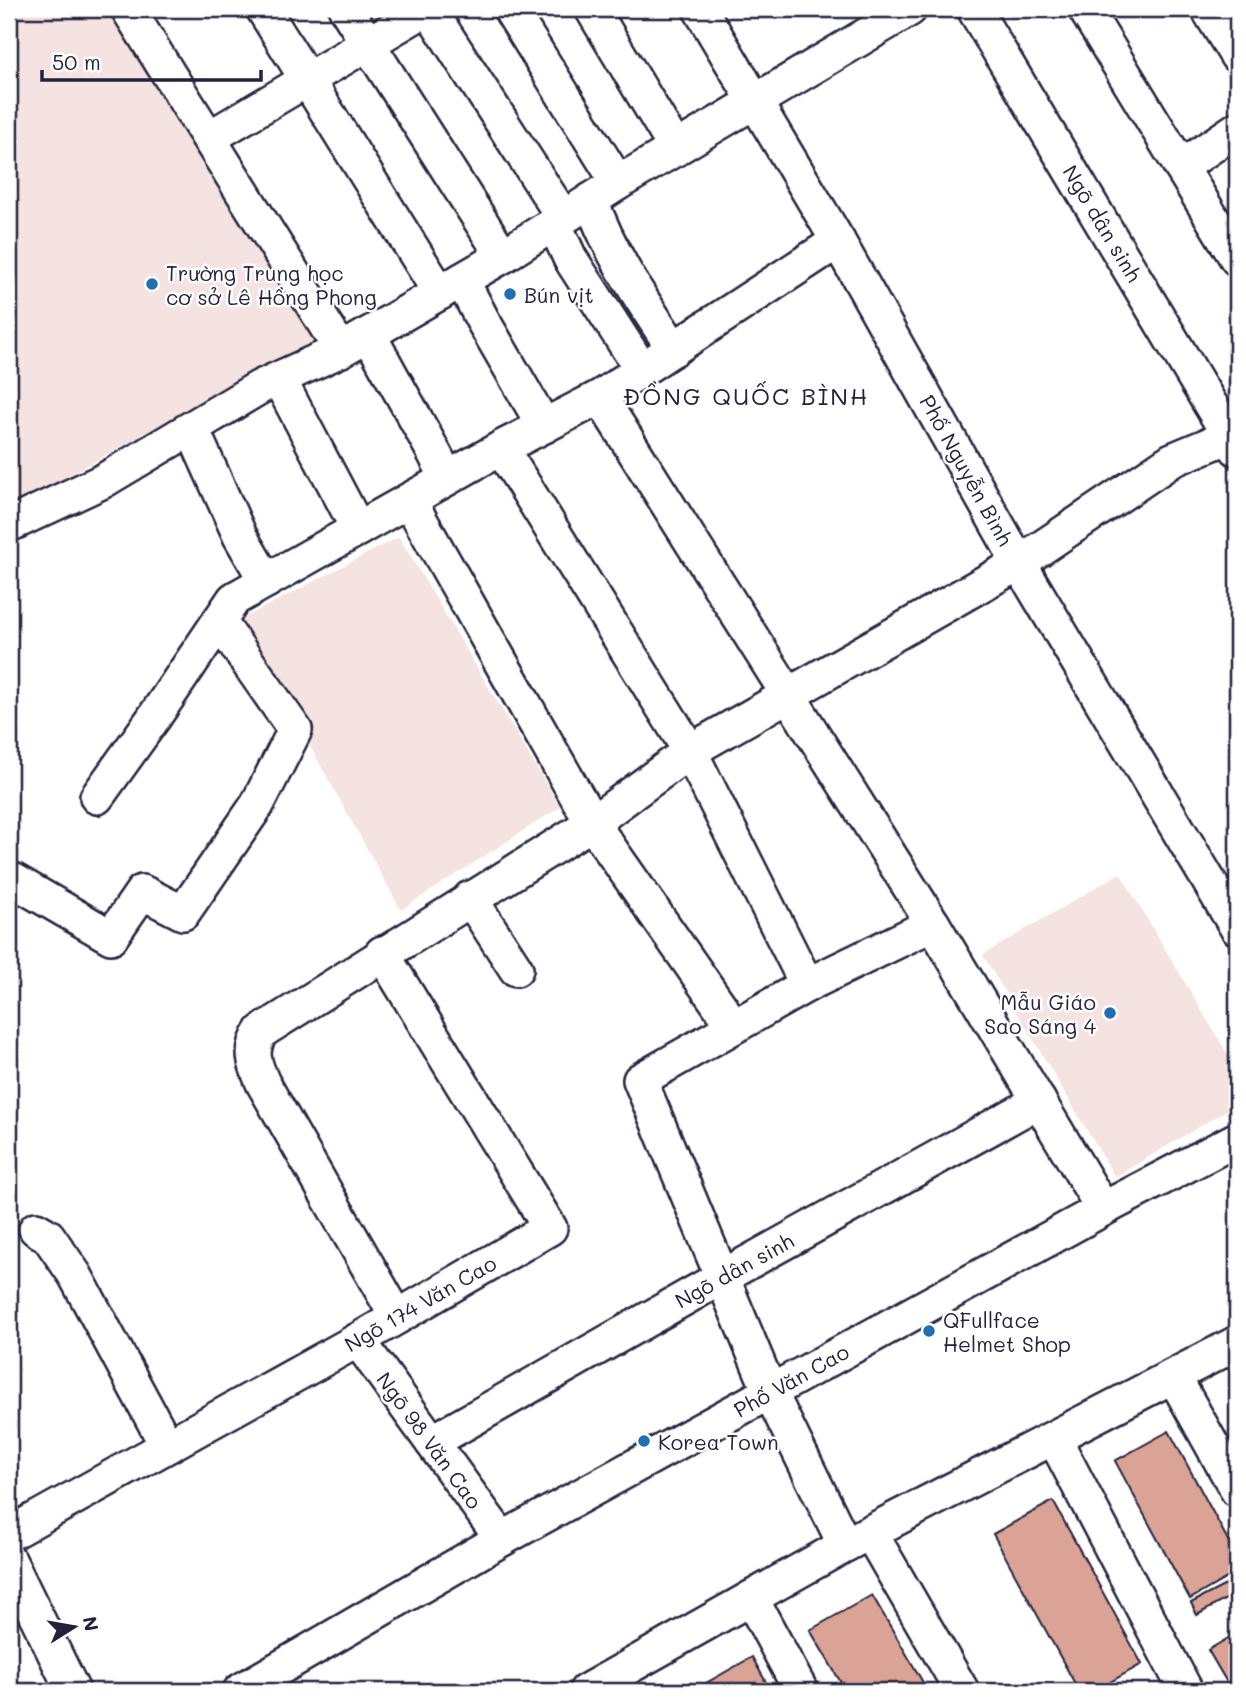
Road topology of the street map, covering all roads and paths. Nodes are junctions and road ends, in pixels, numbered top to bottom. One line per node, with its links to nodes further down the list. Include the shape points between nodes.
1 (128, 9): 17 (street)
2 (263, 9): 14 (street)
3 (346, 9): 12 (street)
4 (428, 9): 12 (street); 21 (street)
5 (510, 9): 20 (street)
6 (592, 9): 18 (street)
7 (700, 9): 15 (street, Phố Nguyễn Bình)
8 (910, 9): 15 (street)
9 (974, 9): 33 (street, Ngõ dân sinh)
10 (1085, 9): 19 (street)
11 (1208, 9): 13 (street)
12 (367, 43): 14 (street); 23 (street)
13 (1237, 56)
14 (308, 80): 17 (street); 25 (street)
15 (755, 101): 18 (street); 22 (street, Phố Nguyễn Bình)
16 (1237, 129): 19 (street)
17 (209, 138): 26 (street)
18 (676, 149): 20 (street)
19 (1181, 167): 24 (street)
20 (604, 192): 21 (street); 27 (street, via 604,237)
21 (559, 220): 23 (street); 28 (street, via 570,258)
22 (838, 241): 27 (street); 39 (street, Phố Nguyễn Bình)
23 (503, 256): 25 (street)
24 (1237, 259)
25 (451, 287): 26 (street); 31 (street, via 482,319)
26 (355, 342): 29 (street); 35 (street, via 395,385 427,435)
27 (674, 349): 28 (street)
28 (642, 370): 30 (street)
29 (279, 379): 32 (street); 38 (street)
30 (600, 397): 31 (street); 42 (street)
31 (544, 426): 34 (street)
32 (192, 429): 37 (street, via 103,481); 40 (street, via 240,536)
33 (1235, 440): 39 (street, via 1172,460)
34 (501, 448): 35 (street); 43 (street)
35 (447, 478): 36 (street)
36 (409, 500): 38 (street); 45 (street)
37 (9, 525)
38 (358, 529): 40 (street)
39 (1019, 563): 42 (street); 49 (street, Phố Nguyễn Bình)
40 (266, 581): 41 (street, via 234,599)
41 (219, 621): 44 (street); 46 (street, via 295,730 257,805 183,913 142,892 111,937 13,880)
42 (789, 697): 43 (street); 48 (street)
43 (690, 751): 45 (street); 52 (street)
44 (97, 797)
45 (592, 823): 47 (street); 53 (street)
46 (9, 887)
47 (470, 898): 50 (street); 51 (street)
48 (933, 924): 52 (street); 54 (street)
49 (1237, 928)
50 (382, 953): 59 (street, via 262,1031 254,1042 254,1054 263,1083); 59 (street, Ngõ 174 Văn Cao, via 550,1228)
51 (516, 969)
52 (807, 985): 53 (street)
53 (733, 1025): 58 (street, via 640,1080)
54 (1039, 1101): 56 (street); 58 (street, Ngõ dân sinh)
55 (1237, 1139): 56 (street, Phố Văn Cao)
56 (1103, 1209): 63 (street, Phố Văn Cao)
57 (36, 1229): 66 (street, via 48,1236 75,1275)
58 (722, 1277): 63 (street); 65 (street, Ngõ dân sinh)
59 (397, 1317): 60 (street, Ngõ 174 Văn Cao)
60 (358, 1340): 65 (street, Ngõ 98 Văn Cao); 66 (street, Ngõ 174 Văn Cao)
61 (1237, 1343): 62 (street)
62 (1174, 1377): 64 (street); 67 (street)
63 (770, 1392): 69 (street, Phố Văn Cao); 70 (street)
64 (1054, 1438): 70 (street); 79 (street)
65 (432, 1442): 69 (street, Ngõ 98 Văn Cao)
66 (167, 1446): 68 (street, Ngõ 174 Văn Cao)
67 (1237, 1490)
68 (9, 1534)
69 (502, 1539): 75 (street, Phố Văn Cao)
70 (858, 1539): 72 (street); 78 (street)
71 (9, 1560): 74 (street)
72 (751, 1598): 73 (street); 77 (street)
73 (635, 1679): 76 (street)
74 (73, 1691)
75 (240, 1691)
76 (586, 1691)
77 (801, 1691)
78 (962, 1691)
79 (1186, 1691)

